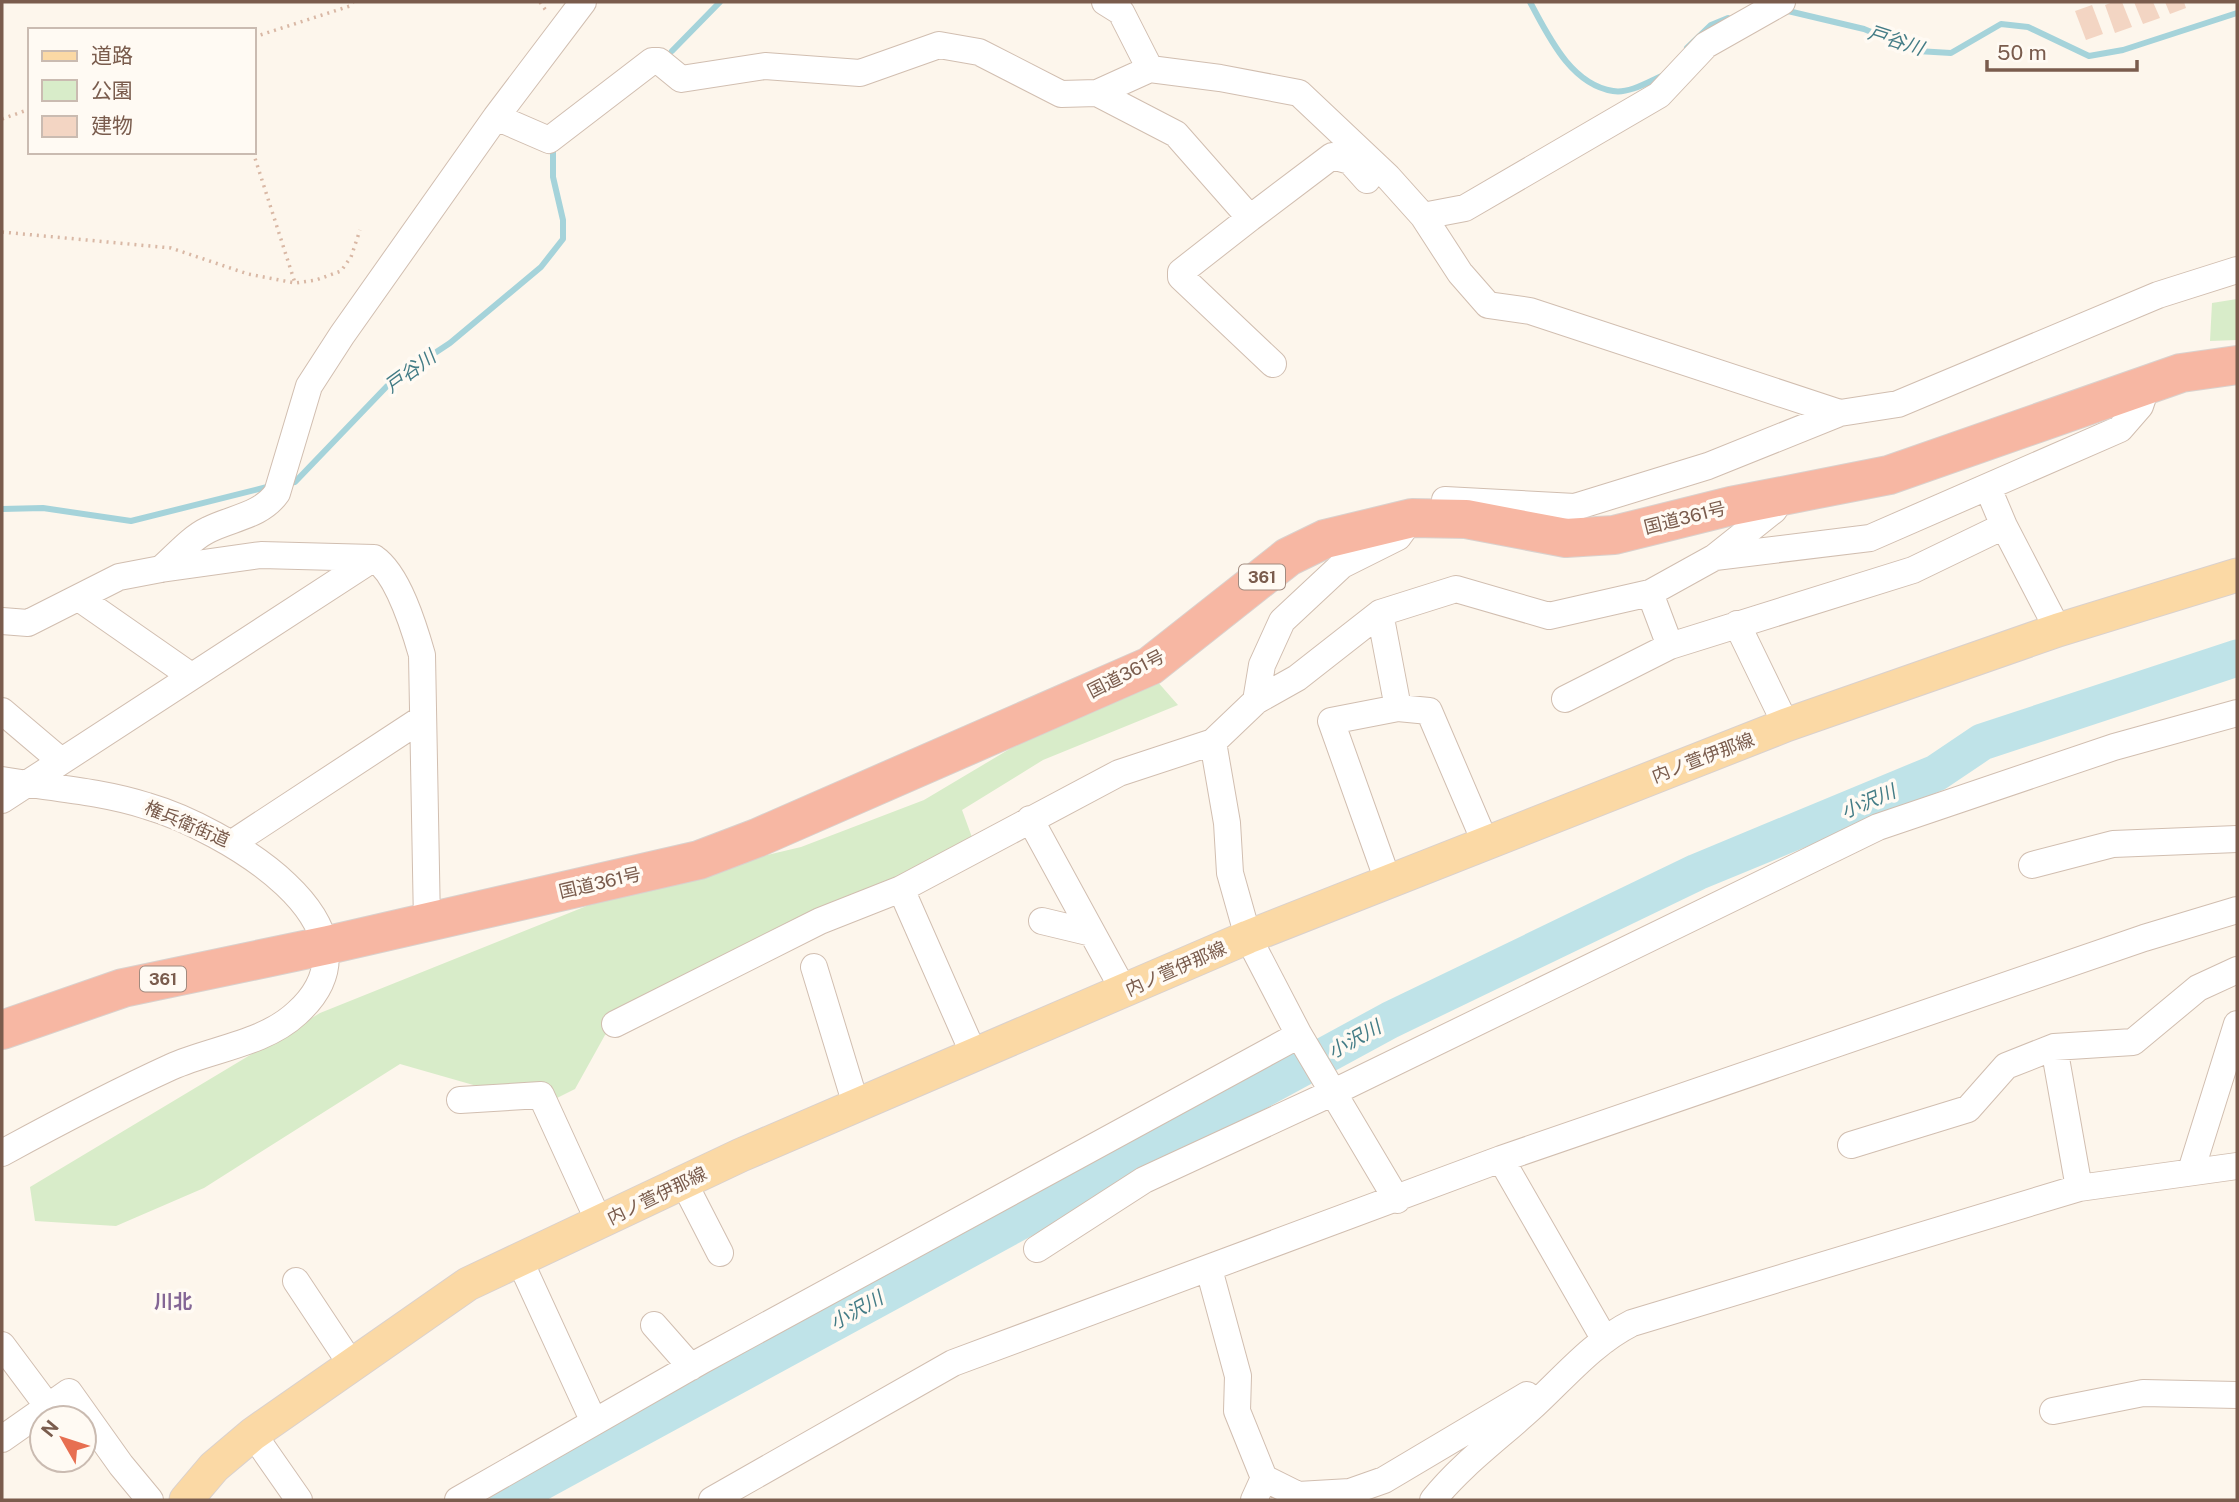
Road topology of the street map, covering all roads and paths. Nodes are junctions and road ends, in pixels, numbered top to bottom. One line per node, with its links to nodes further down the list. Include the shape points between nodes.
1 (353, 2): 5 (path)
2 (583, 2): 9 (street)
3 (1105, 2): 6 (street, via 1121,12)
4 (1782, 2): 13 (street, via 1706,45 1659,95 1465,208)
5 (256, 36)
6 (1150, 69): 7 (street); 12 (street, via 1299,93)
7 (1097, 93): 9 (street, via 1061,93 979,52 939,45 860,73 765,66 681,79 659,61 652,61 549,140); 14 (street, via 1177,134)
8 (28, 110): 10 (path)
9 (496, 117): 29 (street, via 309,386 271,501 206,531)
10 (2, 118)
11 (254, 154): 18 (path)
12 (1388, 177): 13 (street); 14 (street, via 1369,182 1350,161 1332,156)
13 (1423, 216): 22 (street, via 1460,273 1488,304 1530,311)
14 (1250, 218): 19 (street, via 1181,272 1181,277)
15 (360, 230): 18 (path, via 341,271)
16 (2, 232): 18 (path, via 171,248 248,274)
17 (2237, 270): 22 (street, via 2158,295 1898,404)
18 (295, 283)
19 (1273, 364)
20 (2237, 365): 21 (highway, 国道361号 / 361)
21 (2147, 385): 23 (street, via 2140,406 2120,429); 24 (highway, 国道361号 / 361, via 1889,475)
22 (1840, 413): 25 (street, via 1708,466 1575,507 1419,499)
23 (1988, 488): 26 (street); 27 (street, via 1870,538)
24 (1782, 497): 25 (highway, 国道361号 / 361, via 1614,535 1566,538 1466,519); 27 (street, via 1774,510)
25 (1412, 518): 40 (street, via 1398,537 1342,565 1282,621 1262,665); 59 (highway, 国道361号 / 361, via 1325,539 1288,557 1150,666 757,838 699,860)
26 (2004, 526): 35 (street, via 1913,570); 36 (street)
27 (1715, 557): 31 (street)
28 (374, 558): 29 (street, via 261,555); 38 (street); 44 (street, via 386,566 422,655)
29 (160, 569): 32 (street, via 119,577)
30 (2237, 575): 36 (main road, 内ノ萱伊那線)
31 (1650, 593): 33 (street, via 1549,616 1456,589); 37 (street)
32 (79, 598): 34 (street, via 28,623); 38 (street)
33 (1380, 613): 40 (street, via 1297,678); 41 (street)
34 (2, 621)
35 (1737, 624): 37 (street); 45 (street)
36 (2057, 630): 45 (main road, 内ノ萱伊那線)
37 (1670, 646): 39 (street)
38 (191, 676): 47 (street)
39 (1565, 699)
40 (1256, 701): 46 (street)
41 (1398, 708): 53 (street, via 1429,711); 55 (street, via 1331,721)
42 (2, 711): 47 (street)
43 (2237, 713): 72 (street, via 2114,747 1878,827)
44 (423, 718): 52 (street); 59 (street)
45 (1786, 725): 53 (main road, 内ノ萱伊那線)
46 (1213, 742): 50 (street, via 1119,773); 61 (street, via 1230,873)
47 (61, 761): 48 (street)
48 (13, 782): 49 (street); 52 (street, 権兵衛街道, via 94,792 149,806)
49 (2, 800)
50 (1030, 819): 56 (street); 60 (street)
51 (2237, 838): 54 (street, via 2113,844)
52 (234, 842): 62 (street, 権兵衛街道, via 316,917)
53 (1485, 842): 55 (main road, 内ノ萱伊那線)
54 (2032, 865)
55 (1388, 881): 61 (main road, 内ノ萱伊那線)
56 (901, 889): 66 (street, via 820,921); 71 (street)
57 (2237, 910): 77 (street)
58 (1042, 921): 60 (street)
59 (427, 923): 62 (highway, 国道361号 / 361)
60 (1092, 933): 65 (street)
61 (1248, 937): 65 (main road, 内ノ萱伊那線); 69 (street)
62 (328, 945): 68 (highway, 国道361号 / 361, via 123,988); 76 (street, via 319,984 298,1013 269,1031 173,1066)
63 (814, 967): 74 (street)
64 (2237, 970): 70 (street, via 2198,988 2133,1042)
65 (1124, 992): 71 (main road, 内ノ萱伊那線)
66 (615, 1024)
67 (2237, 1024): 79 (street)
68 (2, 1030)
69 (1301, 1037): 72 (street); 93 (street)
70 (2054, 1047): 75 (street, via 2006,1066 1968,1109); 81 (street)
71 (975, 1057): 74 (main road, 内ノ萱伊那線)
72 (1334, 1092): 82 (street); 84 (street, via 1144,1180)
73 (460, 1100): 83 (street, via 541,1095)
74 (856, 1105): 80 (main road, 内ノ萱伊那線)
75 (1851, 1144)
76 (2, 1153)
77 (1501, 1159): 82 (street); 90 (street)
78 (2237, 1166): 79 (street)
79 (2191, 1171): 81 (street)
80 (684, 1183): 83 (main road, 内ノ萱伊那線); 85 (street)
81 (2080, 1188): 90 (street, via 1632,1323)
82 (1397, 1200): 87 (street)
83 (600, 1224): 86 (main road, 内ノ萱伊那線)
84 (1037, 1249)
85 (720, 1253)
86 (520, 1261): 92 (main road, 内ノ萱伊那線, via 468,1284); 101 (street)
87 (1209, 1269): 105 (street, via 1238,1376 1237,1411); 110 (street, via 953,1363)
88 (296, 1281): 92 (street)
89 (654, 1325): 93 (street)
90 (1605, 1340): 94 (street)
91 (2, 1345): 96 (street)
92 (351, 1364): 103 (main road, 内ノ萱伊那線)
93 (691, 1367): 101 (street)
94 (1555, 1381): 105 (street, via 1384,1480 1350,1492 1298,1495); 111 (street, via 1452,1476)
95 (2237, 1395): 99 (street, via 2143,1393)
96 (46, 1404)
97 (54, 1404): 98 (street, via 69,1392)
98 (78, 1404)
99 (2053, 1411)
100 (28, 1422): 104 (street)
101 (594, 1422): 109 (street)
102 (98, 1433): 106 (street)
103 (253, 1434): 107 (main road, 内ノ萱伊那線, via 214,1467); 108 (street)
104 (2, 1439)
105 (1265, 1491)
106 (150, 1500)
107 (186, 1500)
108 (299, 1500)
109 (458, 1500)
110 (712, 1500)
111 (1433, 1500)

